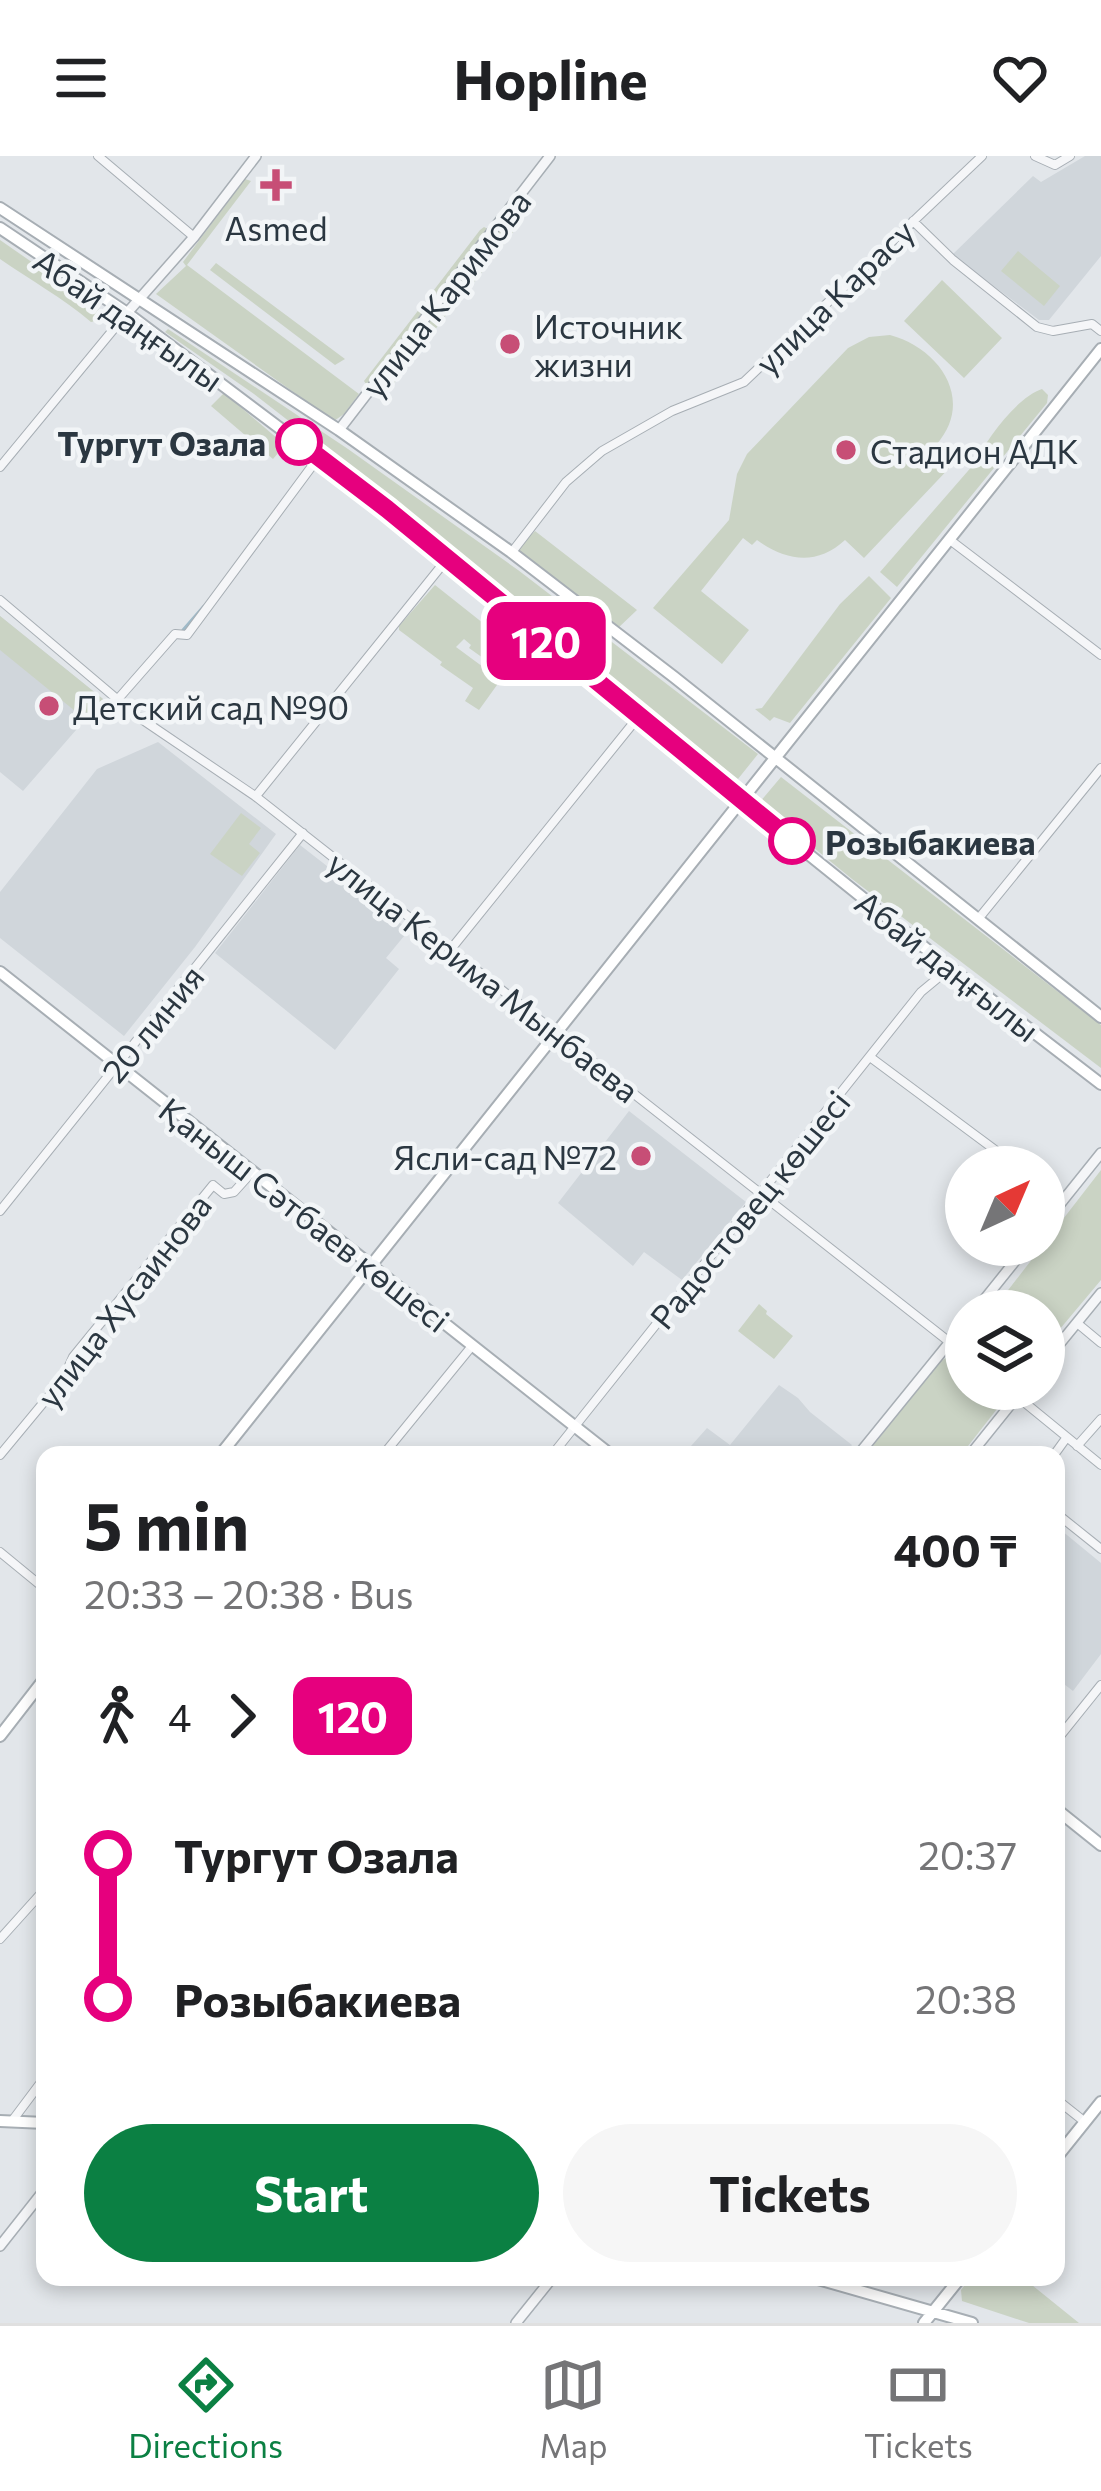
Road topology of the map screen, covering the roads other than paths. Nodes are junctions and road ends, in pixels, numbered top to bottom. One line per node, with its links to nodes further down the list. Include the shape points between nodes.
1 (98, 156): 10 (street)
2 (256, 156): 10 (street)
3 (550, 156): 15 (street, улица Каримова)
4 (982, 156): 8 (street, улица Карасу)
5 (1035, 156): 6 (street, via 1055,165)
6 (1070, 156)
7 (0, 208): 11 (main road, Абай даңғылы)
8 (913, 221): 13 (street, via 1037,327 1092,324); 19 (street, улица Карасу, via 744,382 602,451)
9 (0, 228): 12 (main road, Абай даңғылы)
10 (194, 237): 11 (street)
11 (140, 298): 12 (street); 15 (main road, Абай даңғылы)
12 (127, 313): 16 (main road, Абай даңғылы); 17 (street)
13 (1101, 331)
14 (1101, 350): 18 (main road)
15 (339, 430): 19 (main road, Абай даңғылы)
16 (319, 456): 20 (main road, Абай даңғылы); 23 (street, via 187,634 175,634)
17 (0, 467)
18 (949, 539): 22 (street); 25 (main road)
19 (511, 552): 25 (main road, Абай даңғылы)
20 (447, 559): 24 (main road, Абай даңғылы); 27 (street)
21 (0, 600): 23 (street, улица Керима Мынбаева)
22 (1101, 655)
23 (118, 699): 27 (street, улица Керима Мынбаева)
24 (639, 716): 28 (main road, Абай даңғылы); 31 (street)
25 (774, 757): 28 (main road); 30 (main road, Абай даңғылы)
26 (1101, 768): 30 (street)
27 (256, 796): 29 (street, улица Керима Мынбаева)
28 (741, 800): 32 (main road, Абай даңғылы); 35 (main road)
29 (303, 833): 31 (street, улица Керима Мынбаева); 37 (street, 20 линия)
30 (979, 918): 34 (main road, Абай даңғылы)
31 (451, 950): 35 (street, улица Керима Мынбаева)
32 (950, 968): 36 (street, Радостовец көшесі); 38 (main road, Абай даңғылы)
33 (0, 972): 37 (main road, Қаныш Сәтбаев көшесі)
34 (1101, 1016)
35 (556, 1033): 42 (street, улица Керима Мынбаева); 46 (main road)
36 (870, 1058): 39 (street); 42 (street, Радостовец көшесі)
37 (118, 1066): 41 (main road, Қаныш Сәтбаев көшесі); 44 (street, 20 линия)
38 (1101, 1084)
39 (989, 1146)
40 (1101, 1153): 43 (street)
41 (252, 1172): 46 (main road, Қаныш Сәтбаев көшесі); 68 (street, улица Хусаинова, via 234,1192 213,1185)
42 (761, 1196): 50 (street, улица Керима Мынбаева); 58 (street, Радостовец көшесі)
43 (1065, 1198)
44 (0, 1210)
45 (1011, 1266): 47 (street)
46 (371, 1267): 53 (main road, Қаныш Сәтбаев көшесі); 60 (main road)
47 (992, 1290)
48 (1101, 1293): 49 (street)
49 (1077, 1323): 51 (street); 52 (street)
50 (945, 1338)
51 (1065, 1338)
52 (1101, 1343)
53 (472, 1346): 58 (main road, Қаныш Сәтбаев көшесі); 61 (street)
54 (945, 1348): 64 (street)
55 (1002, 1410): 65 (street)
56 (1037, 1410): 59 (street)
57 (1101, 1419): 67 (street)
58 (574, 1426): 62 (street, Радостовец көшесі); 63 (main road, Қаныш Сәтбаев көшесі)
59 (1067, 1437): 66 (street); 67 (street)
60 (227, 1446)
61 (390, 1446)
62 (559, 1446)
63 (599, 1446)
64 (865, 1446)
65 (976, 1446)
66 (1060, 1446)
67 (1077, 1446): 69 (street)
68 (0, 1455)
69 (1101, 1465)
70 (1065, 1520): 71 (street)
71 (1101, 1549)
72 (0, 1552): 73 (street)
73 (36, 1582)
74 (1101, 1685): 76 (street)
75 (36, 1690): 78 (main road)
76 (1067, 1727): 77 (street)
77 (1065, 1730)
78 (0, 1736)
79 (1065, 1816): 80 (main road)
80 (1101, 1845)
81 (36, 1899): 82 (street)
82 (0, 1939)
83 (36, 2087): 86 (street)
84 (1101, 2102): 88 (main road)
85 (1065, 2106): 88 (street)
86 (6, 2121): 87 (main road)
87 (36, 2122)
88 (1085, 2122): 89 (main road)
89 (1065, 2147)
90 (36, 2200): 91 (street)
91 (0, 2246)
92 (546, 2286): 96 (street)
93 (842, 2286): 95 (main road)
94 (954, 2286): 95 (main road)
95 (933, 2312): 97 (main road); 98 (main road)
96 (516, 2323)
97 (924, 2323)
98 (972, 2323)

